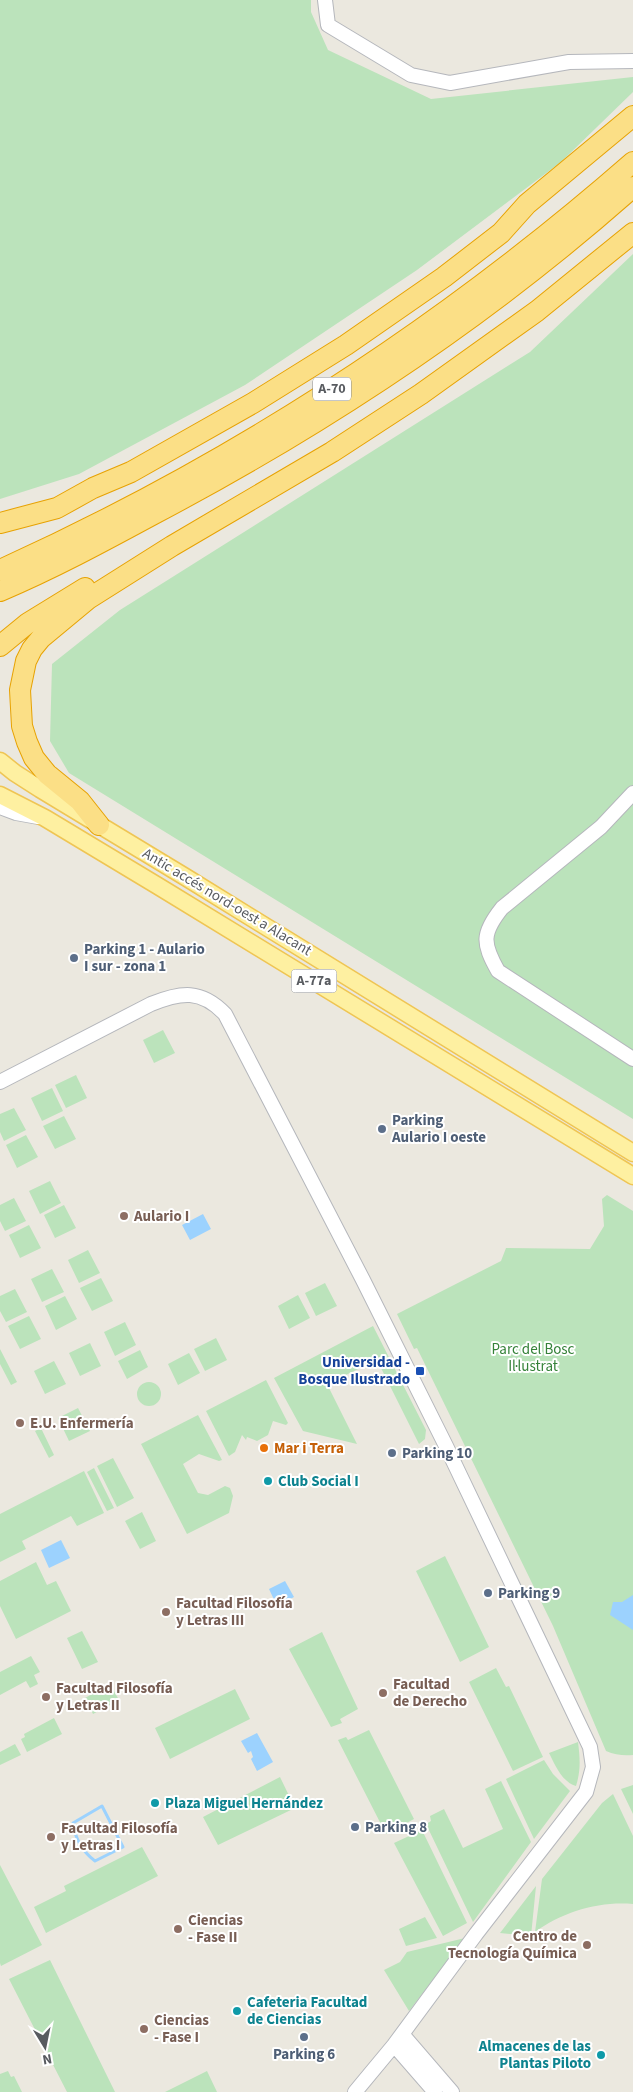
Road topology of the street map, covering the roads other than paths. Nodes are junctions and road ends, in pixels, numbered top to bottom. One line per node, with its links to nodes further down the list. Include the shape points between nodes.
1 (325, 0): 2 (street, via 328,25 411,75 450,83 569,62)
2 (633, 62)
3 (633, 116): 7 (highway, via 527,204 501,232 444,277 346,345 254,403 130,472)
4 (633, 162): 11 (highway, A-70, via 491,279 358,373 177,481)
5 (633, 187): 12 (highway, A-70, via 578,234 464,321 333,410 186,498)
6 (633, 233): 10 (highway, via 537,311 421,394 332,452)
7 (93, 488): 8 (highway, via 14,510); 9 (highway, via 57,508)
8 (0, 510)
9 (0, 523)
10 (172, 546): 13 (highway, via 76,594 28,622); 19 (highway, via 88,599 56,624 32,649 22,675 22,726 34,758 47,774 80,801)
11 (0, 570)
12 (1, 591)
13 (0, 646)
14 (0, 761): 19 (main road, Antic accés nord-oest a Alacant / A-77a)
15 (633, 793): 20 (street, via 601,827 502,908 490,923 486,942 498,970)
16 (0, 795): 18 (main road, Antic accés nord-oest a Alacant / A-77a)
17 (0, 807): 18 (street)
18 (45, 818): 23 (main road, Antic accés nord-oest a Alacant / A-77a)
19 (99, 825): 22 (main road, Antic accés nord-oest a Alacant / A-77a)
20 (633, 1059)
21 (0, 1082): 24 (street, via 172,995 198,995 219,1007 363,1280 586,1737 593,1767 586,1792 481,1926)
22 (633, 1153)
23 (633, 1176)
24 (398, 2040): 25 (street); 26 (street); 27 (street)
25 (355, 2092)
26 (434, 2092)
27 (452, 2092)

